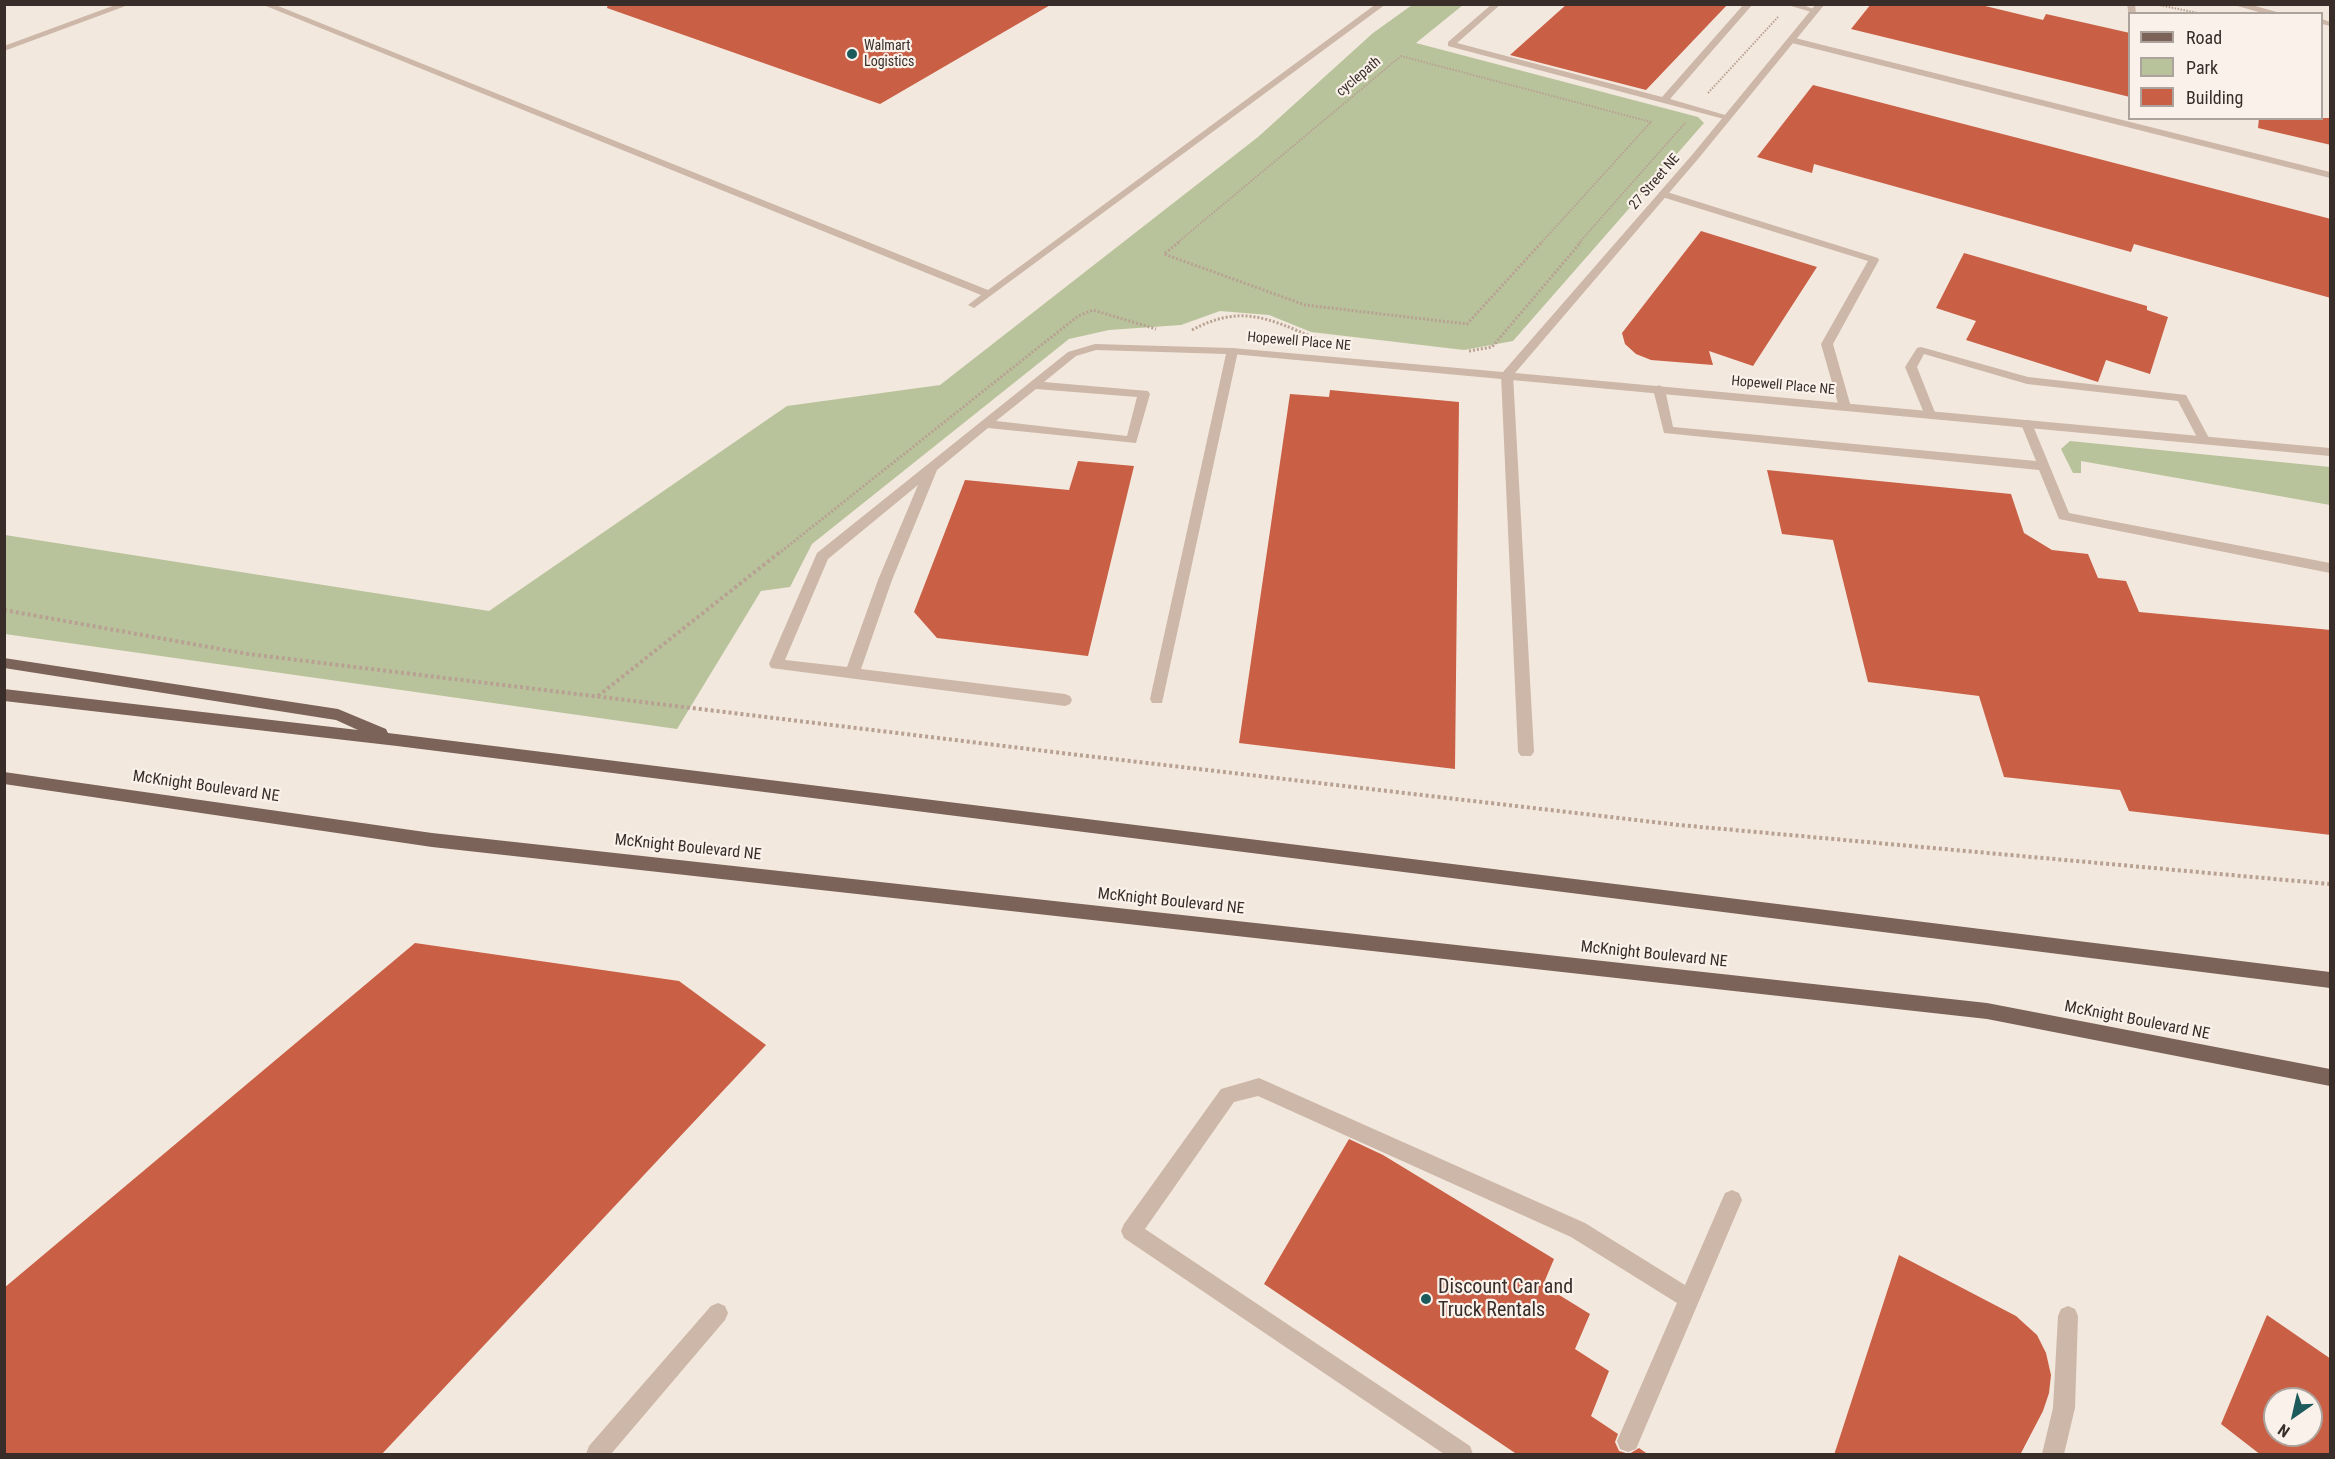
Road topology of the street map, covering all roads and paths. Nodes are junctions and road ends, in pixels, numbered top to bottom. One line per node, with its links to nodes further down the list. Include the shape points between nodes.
1 (128, 4): 14 (street)
2 (265, 4): 20 (street)
3 (1382, 4): 20 (street)
4 (1497, 4): 15 (street, via 1451,44)
5 (1749, 4): 15 (street)
6 (2154, 4): 11 (path)
7 (2234, 4): 9 (street)
8 (1788, 5): 10 (street); 16 (path)
9 (2251, 6): 12 (street)
10 (1818, 8): 13 (street, 27 Street NE)
11 (2193, 12)
12 (2273, 12)
13 (1791, 40): 17 (street, 27 Street NE); 18 (street)
14 (4, 49)
15 (1664, 100): 16 (street)
16 (1696, 109): 17 (street); 26 (path, via 1492,347)
17 (1727, 117): 19 (street, 27 Street NE)
18 (2331, 175)
19 (1663, 194): 27 (street, 27 Street NE); 30 (street, via 1874,260 1827,344)
20 (989, 294): 21 (street)
21 (974, 305)
22 (1467, 324): 22 (path, cyclepath, via 1305,305 1164,254 1401,56 1651,122)
23 (1189, 332): 24 (path, via 1213,319 1236,315 1260,318)
24 (1317, 339)
25 (1232, 351): 27 (street, Hopewell Place NE); 28 (street, Hopewell Place NE, via 1095,347 1072,354); 43 (street)
26 (1462, 351)
27 (1507, 375): 29 (street, Hopewell Place NE); 46 (street)
28 (1034, 385): 32 (street, Hopewell Place NE); 32 (street, via 1144,394 1132,440)
29 (1659, 389): 30 (street, Hopewell Place NE); 36 (street, via 1668,430)
30 (1845, 407): 31 (street, Hopewell Place NE)
31 (1930, 415): 33 (street, Hopewell Place NE); 34 (street, via 1911,367 1921,350 2027,380 2182,398)
32 (986, 424): 37 (street, Hopewell Place NE)
33 (2027, 424): 34 (street, Hopewell Place NE); 36 (street)
34 (2204, 441): 35 (street, Hopewell Place NE)
35 (2331, 452)
36 (2044, 466): 38 (street, via 2064,516)
37 (931, 468): 41 (street); 41 (street, Hopewell Place NE, via 822,556 776,664)
38 (2331, 568)
39 (4, 610): 48 (path, via 248,654 1070,754 1679,825)
40 (4, 663): 45 (main road, via 338,715)
41 (852, 673): 44 (street)
42 (4, 695): 45 (main road)
43 (1157, 699)
44 (1065, 700)
45 (398, 740): 49 (main road)
46 (1526, 752)
47 (4, 778): 50 (main road, McKnight Boulevard NE, via 432,840 1987,1011)
48 (2331, 884)
49 (2331, 980)
50 (2331, 1078)
51 (1732, 1200): 52 (street)
52 (1689, 1299): 55 (street); 57 (street, via 1578,1230 1259,1087 1228,1095 1131,1231)
53 (718, 1313): 56 (street)
54 (2068, 1317): 58 (street, via 2064,1408)
55 (1628, 1441)
56 (597, 1455)
57 (1462, 1455)
58 (2053, 1455)

